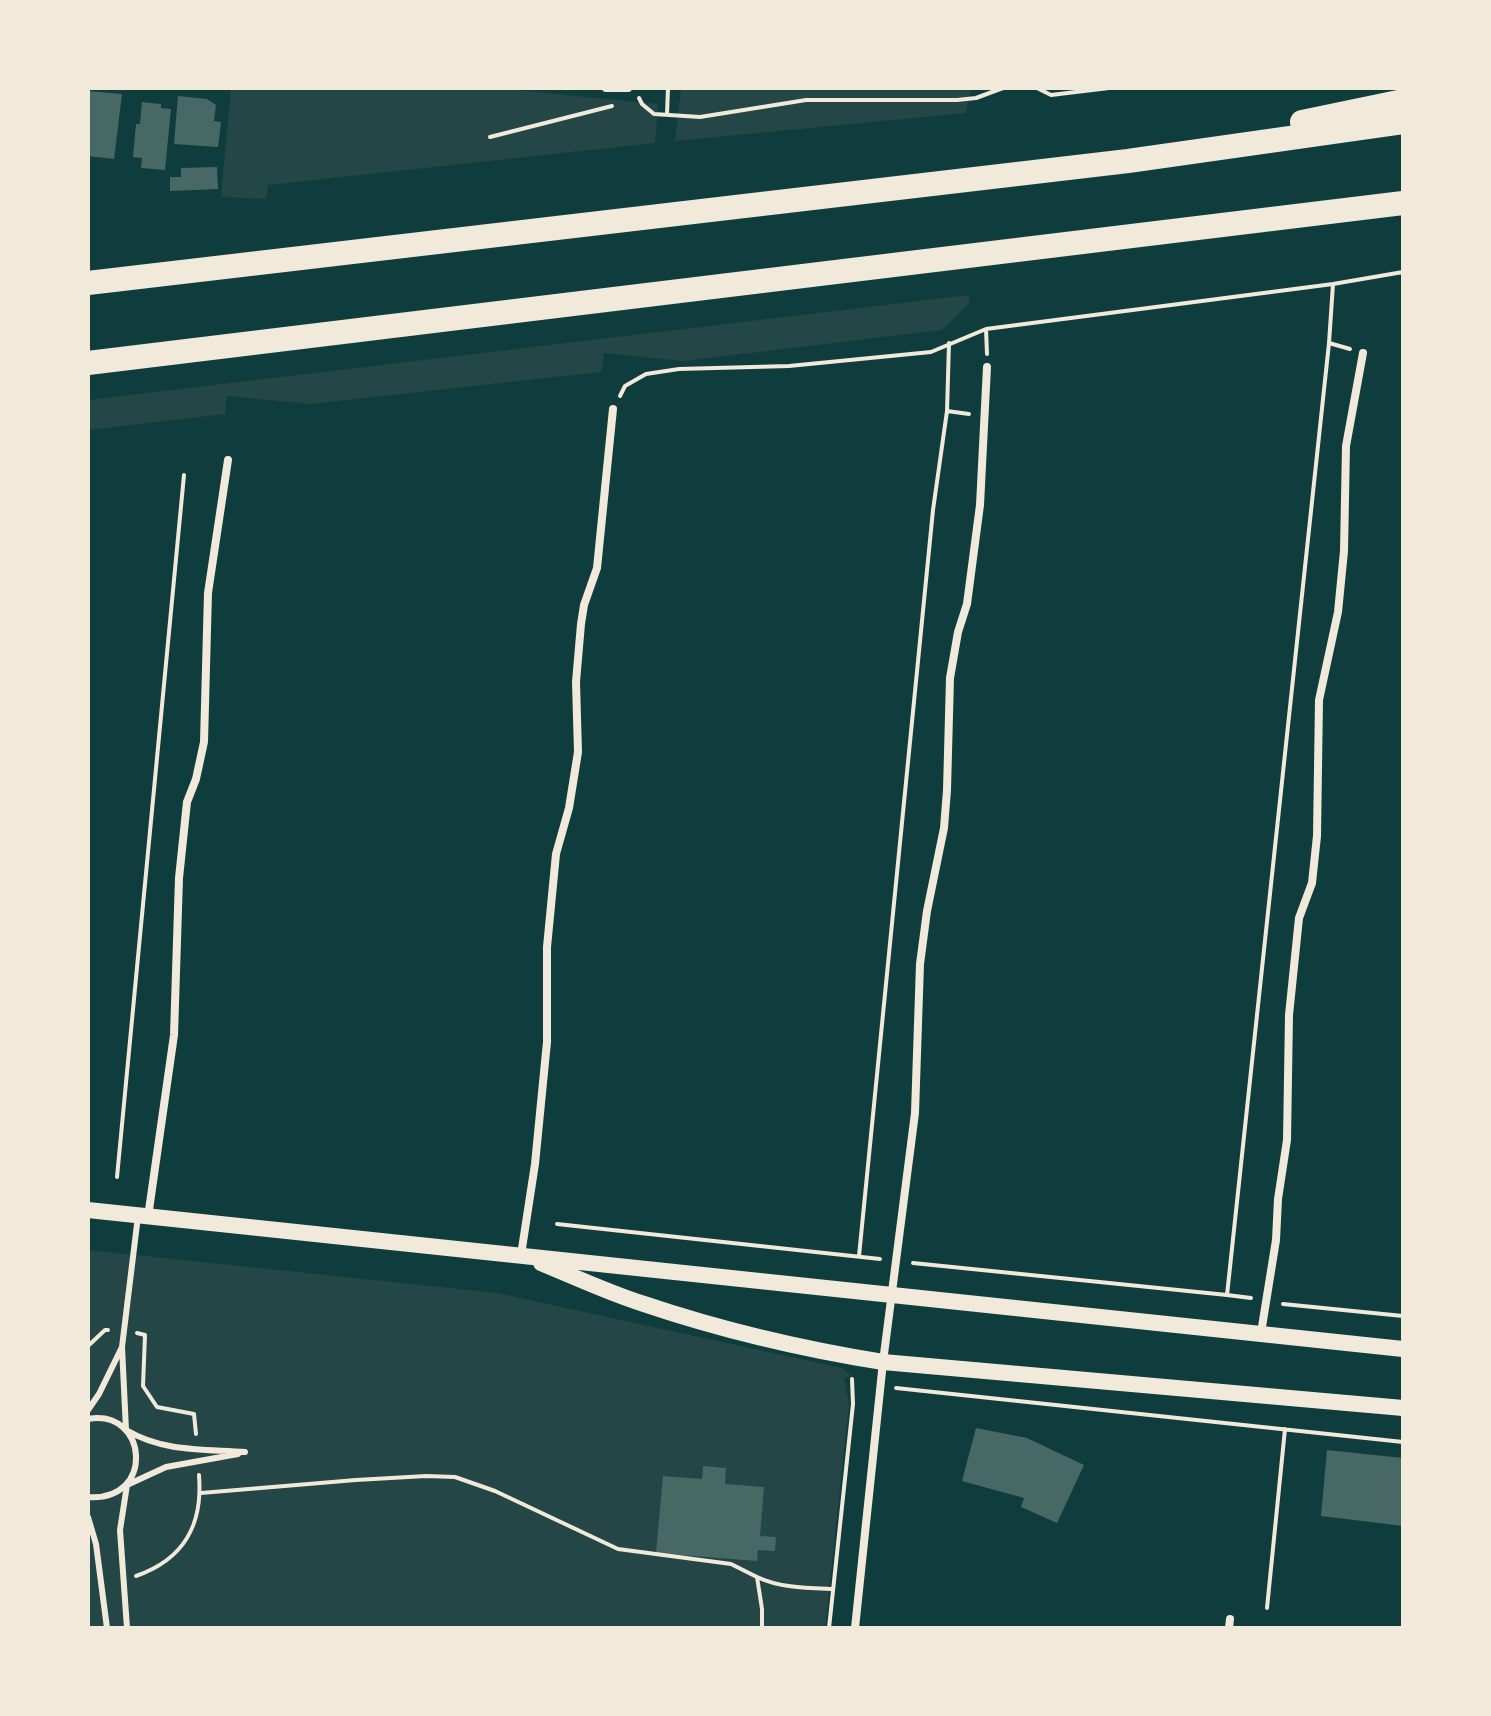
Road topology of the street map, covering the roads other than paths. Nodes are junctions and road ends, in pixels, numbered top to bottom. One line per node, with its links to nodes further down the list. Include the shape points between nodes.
1 (606, 88): 2 (street)
2 (628, 88)
3 (1403, 101): 5 (highway)
4 (1403, 122): 5 (highway)
5 (1128, 161): 7 (highway)
6 (1403, 203): 11 (highway)
7 (397, 245): 8 (highway); 9 (highway)
8 (88, 269)
9 (88, 283)
10 (1363, 353): 19 (street, via 1346,446 1338,612 1319,700 1317,836 1312,883 1299,925 1289,1015 1287,1140)
11 (88, 363)
12 (987, 367): 18 (street, via 980,505 967,604 950,678 944,828 921,950 915,1113)
13 (613, 409): 17 (street, via 597,568 581,624 578,752 556,854 547,947 547,1042)
14 (228, 460): 16 (street, via 208,593 204,742 187,802 179,878 174,1035)
15 (88, 1210): 16 (main road)
16 (143, 1216): 17 (main road); 20 (lane)
17 (521, 1255): 18 (main road); 22 (main road, via 642,1304 736,1331)
18 (891, 1295): 19 (main road); 22 (street)
19 (1261, 1333): 21 (main road)
20 (122, 1347): 24 (lane); 26 (lane)
21 (1403, 1349)
22 (883, 1362): 23 (main road); 32 (street)
23 (1403, 1408)
24 (88, 1410)
25 (88, 1419): 26 (lane, via 105,1418)
26 (126, 1430): 27 (lane, via 137,1452); 27 (lane, via 164,1447 245,1452 166,1467)
27 (127, 1485): 28 (lane, via 116,1493); 31 (lane, via 120,1530)
28 (88, 1497)
29 (88, 1517): 30 (lane)
30 (107, 1628)
31 (127, 1628)
32 (855, 1628)

